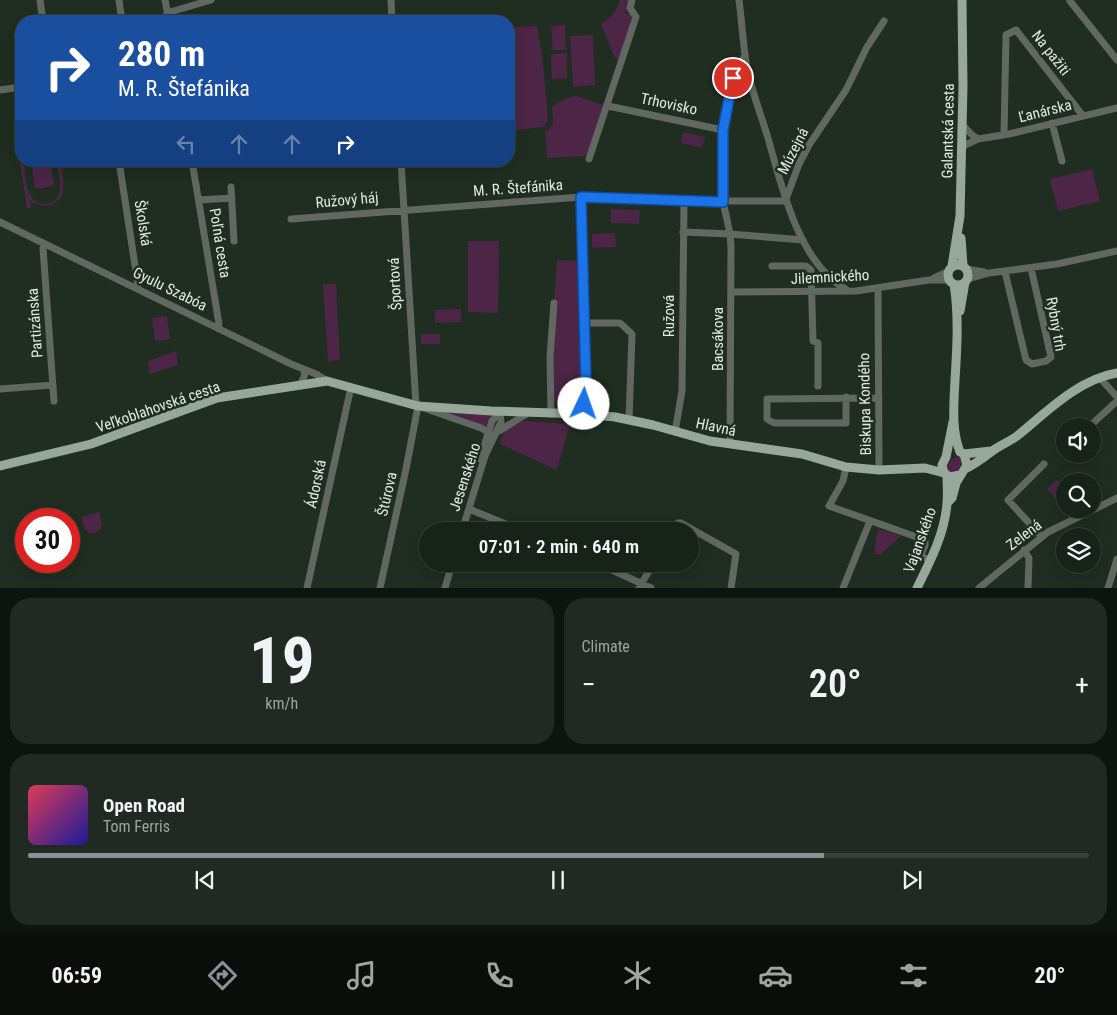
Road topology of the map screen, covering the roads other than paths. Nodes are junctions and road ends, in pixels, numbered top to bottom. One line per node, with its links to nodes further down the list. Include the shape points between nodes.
1 (40, 0): 12 (street)
2 (119, 0): 13 (street)
3 (165, 0): 11 (street)
4 (211, 0): 11 (street)
5 (391, 0): 14 (street)
6 (632, 0): 23 (street, via 630,8 636,17)
7 (739, 0): 17 (street)
8 (962, 0): 16 (main road, Galantská cesta)
9 (968, 0): 16 (main road, Galantská cesta)
10 (1070, 1): 18 (street)
11 (167, 13)
12 (43, 15)
13 (120, 15)
14 (392, 15)
15 (884, 20): 42 (street, Múzejná, via 846,90 808,146)
16 (963, 37): 27 (main road, Galantská cesta)
17 (746, 54): 19 (street); 20 (street)
18 (1117, 60)
19 (736, 73): 20 (street); 28 (street)
20 (750, 77): 42 (street)
21 (15, 88): 22 (street)
22 (0, 90)
23 (608, 106): 28 (street, Trhovisko); 32 (street)
24 (1117, 108): 25 (street, Ľanárska)
25 (1083, 116): 26 (street, Ľanárska); 29 (street, Na pažiti, via 1016,30 1006,35)
26 (1052, 123): 29 (street, Ľanárska); 33 (street)
27 (962, 124): 30 (street); 31 (main road, Galantská cesta)
28 (723, 130): 43 (street)
29 (1004, 134): 30 (street, Ľanárska)
30 (978, 139): 31 (street, Ľanárska)
31 (961, 147): 47 (main road, Galantská cesta)
32 (589, 159)
33 (1062, 161)
34 (120, 167): 59 (street, Školská)
35 (193, 167): 40 (street, Poľná cesta)
36 (402, 167): 44 (street, Športová)
37 (231, 187): 39 (street)
38 (581, 197): 41 (street, M. R. Štefánika); 44 (street, M. R. Štefánika); 65 (street)
39 (232, 198): 40 (street); 51 (street)
40 (199, 200): 67 (street, Poľná cesta, via 219,324)
41 (684, 200): 43 (street, M. R. Štefánika); 48 (street, Ružová)
42 (786, 200): 43 (street); 50 (street)
43 (723, 202): 49 (street, Bacsákova)
44 (405, 209): 45 (street, Ružový háj); 82 (street, Športová)
45 (291, 219)
46 (0, 222): 52 (street, Gyulu Szabóa)
47 (959, 224): 57 (main road, Galantská cesta); 58 (main road, Galantská cesta)
48 (683, 232): 49 (street); 91 (street, Ružová, via 682,391)
49 (730, 234): 50 (street); 63 (street, Bacsákova)
50 (803, 240): 61 (street, via 823,268)
51 (234, 241)
52 (45, 244): 59 (street, Gyulu Szabóa); 72 (street, Partizánska)
53 (1117, 251): 55 (street)
54 (772, 266): 62 (street, via 808,267 812,272)
55 (1031, 268): 56 (street); 56 (street, Rybný trh, via 1051,357 1046,362 1032,364 1026,360)
56 (1005, 272): 57 (street)
57 (966, 274): 58 (main road, via 956,265); 58 (main road, via 960,285); 66 (main road, Galantská cesta)
58 (951, 275): 60 (street, Jilemnického); 66 (main road, Galantská cesta)
59 (137, 288): 67 (street, Gyulu Szabóa)
60 (878, 288): 61 (street, Jilemnického); 79 (street, Biskupa Kondého)
61 (847, 290): 62 (street, Jilemnického)
62 (812, 291): 63 (street, Jilemnického); 74 (street, via 814,342 818,343)
63 (731, 292): 93 (street, Bacsákova)
64 (554, 303): 85 (street, via 550,357)
65 (584, 323): 86 (street, via 586,386); 88 (street, via 620,323 630,331 633,340)
66 (957, 324): 89 (main road, Galantská cesta)
67 (217, 328): 68 (street, Gyulu Szabóa)
68 (303, 368): 71 (street, Gyulu Szabóa); 73 (street, via 305,373)
69 (1117, 373): 70 (main road)
70 (1100, 378): 78 (street); 94 (main road, via 1075,390 1017,436)
71 (327, 381): 73 (main road, Veľkoblahovská cesta); 75 (main road, Hlavná)
72 (53, 385): 76 (street); 80 (street, Partizánska)
73 (300, 385): 98 (main road, Veľkoblahovská cesta, via 217,398 91,444)
74 (818, 386)
75 (351, 387): 82 (main road, Hlavná); 120 (street, Ádorská)
76 (0, 389)
77 (846, 397): 77 (street, via 767,399 767,419 774,423 846,423); 79 (street)
78 (1117, 397)
79 (879, 398): 101 (street, Biskupa Kondého)
80 (54, 401)
81 (1117, 401): 87 (street)
82 (417, 406): 83 (main road, Hlavná); 90 (street); 121 (street, Štúrova)
83 (500, 412): 84 (main road, Hlavná); 90 (street); 92 (street, Jesenského, via 501,422)
84 (528, 412): 85 (main road, Hlavná); 92 (street)
85 (551, 414): 86 (main road, Hlavná)
86 (583, 414): 88 (main road, Hlavná)
87 (1099, 418)
88 (629, 420): 91 (main road, Hlavná)
89 (954, 420): 95 (main road, via 957,443); 96 (main road)
90 (488, 432): 102 (street)
91 (675, 432): 93 (main road, Hlavná)
92 (496, 433): 102 (street, Jesenského)
93 (730, 444): 99 (main road, Hlavná, via 802,454)
94 (991, 451): 95 (main road); 103 (main road)
95 (962, 453): 96 (main road, via 952,452); 103 (main road, via 967,460)
96 (945, 459): 100 (main road); 104 (main road, via 942,465)
97 (1044, 464): 112 (street, via 1008,500)
98 (0, 466)
99 (846, 467): 101 (main road, Hlavná); 108 (street, via 829,506)
100 (925, 468): 101 (main road, Hlavná); 104 (main road)
101 (879, 470)
102 (479, 472): 107 (street, Jesenského)
103 (963, 472): 104 (main road, via 954,477); 106 (main road)
104 (946, 475): 106 (main road)
105 (1117, 498): 112 (street, Zelená)
106 (948, 502): 115 (main road, Vajanského)
107 (469, 509): 109 (street, Jesenského); 110 (street)
108 (870, 521): 115 (street, via 924,540 920,556); 125 (street)
109 (465, 522)
110 (501, 522)
111 (699, 536): 124 (street, via 736,554)
112 (1042, 537): 113 (street, Zelená)
113 (1024, 550): 127 (street, Zelená); 128 (street, via 1029,558)
114 (1117, 559): 129 (street)
115 (930, 560): 126 (main road, Vajanského)
116 (450, 572): 122 (street)
117 (615, 572): 119 (street)
118 (648, 572): 119 (street)
119 (640, 585): 123 (street)
120 (307, 588)
121 (380, 588)
122 (445, 588)
123 (651, 588)
124 (731, 588)
125 (843, 588)
126 (917, 588)
127 (979, 588)
128 (1028, 588)
129 (1108, 588)

